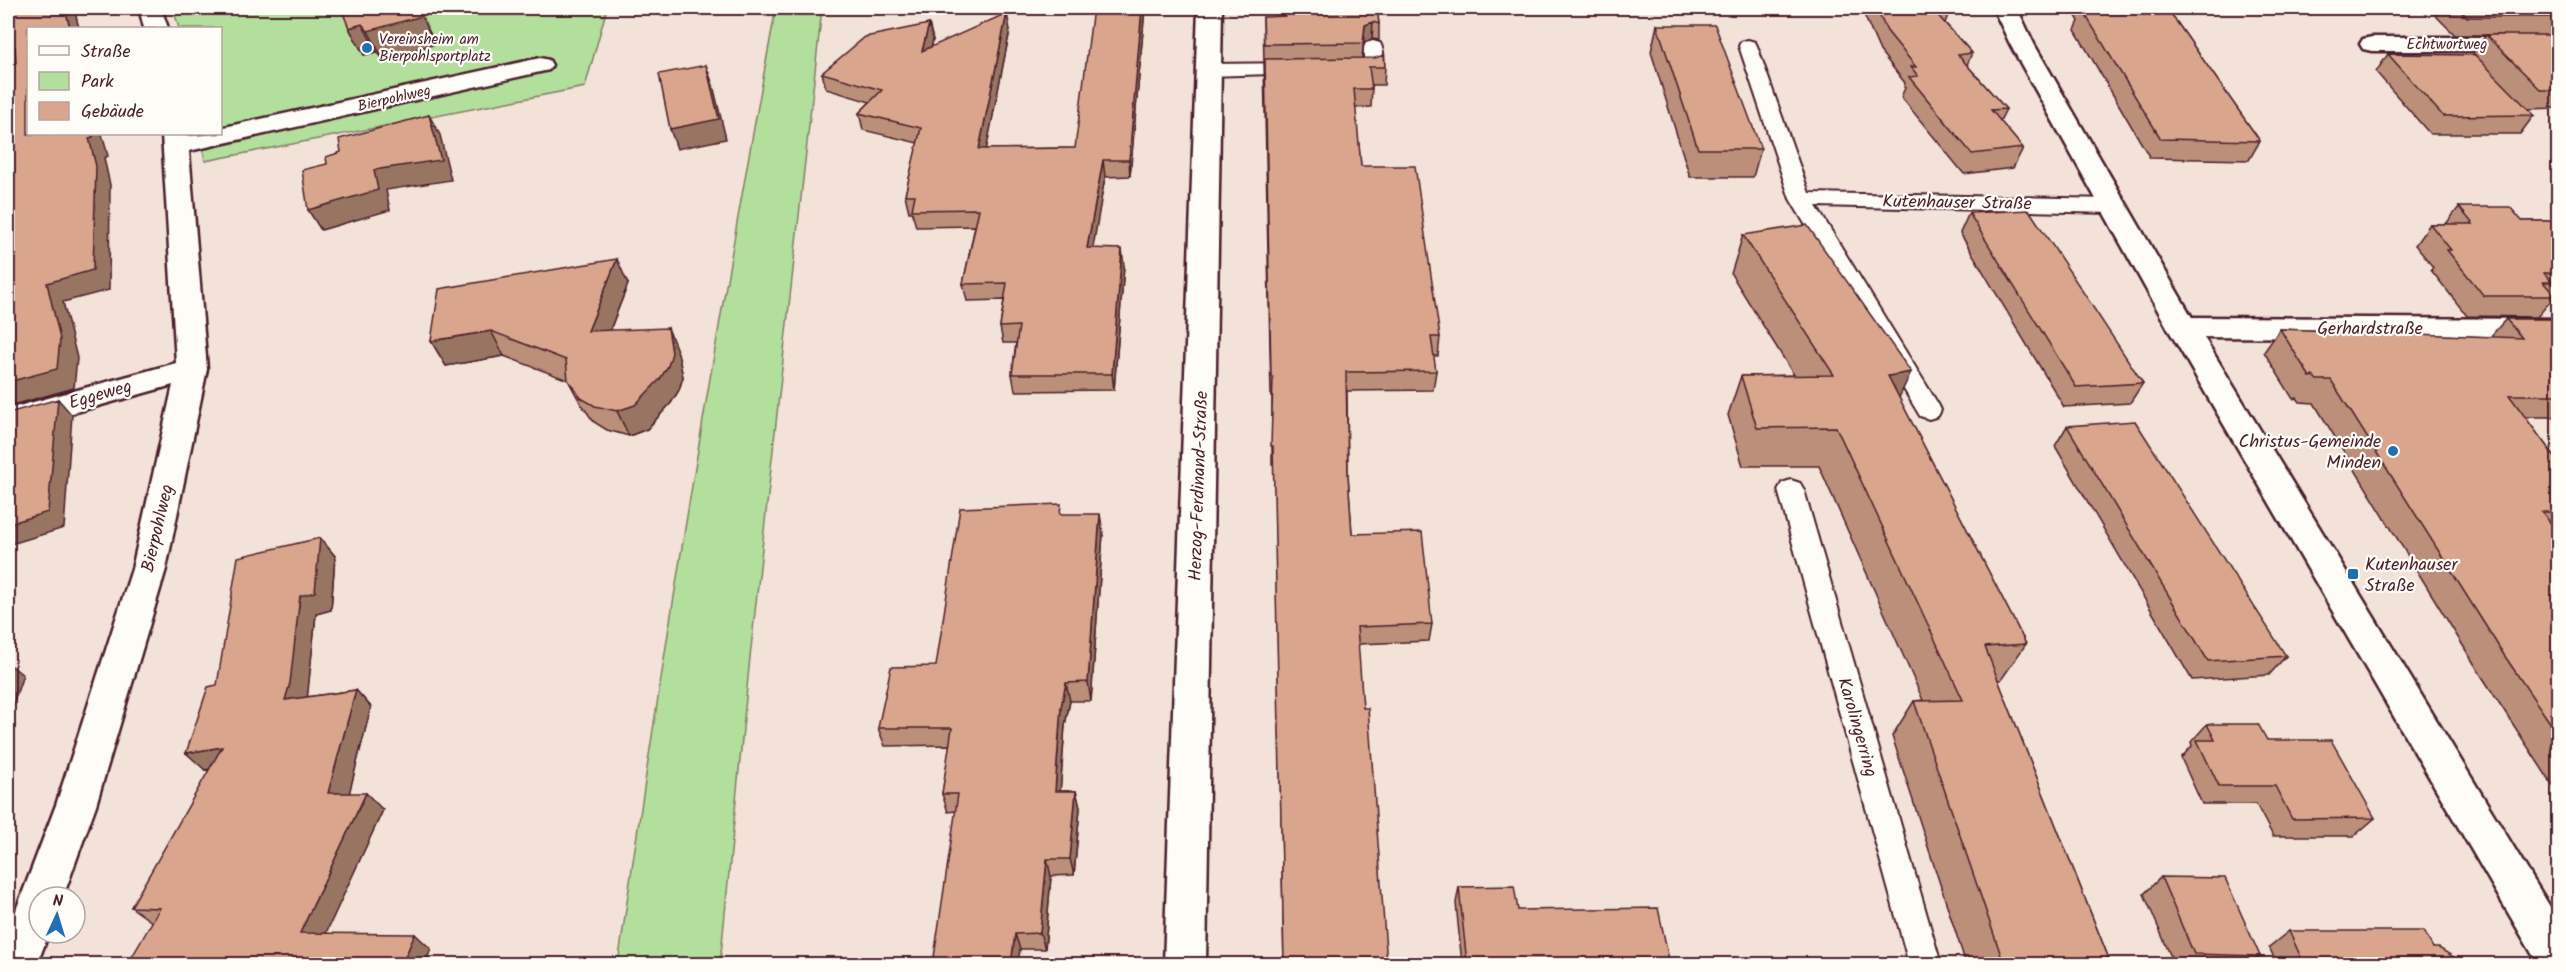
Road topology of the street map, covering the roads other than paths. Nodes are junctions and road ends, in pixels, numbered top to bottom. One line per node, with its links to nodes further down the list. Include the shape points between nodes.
1 (150, 8): 4 (street)
2 (1210, 8): 10 (street, Herzog-Ferdinand-Straße)
3 (2006, 8): 17 (street, via 2022,45)
4 (156, 27)
5 (2372, 44): 6 (street, Echtwortweg)
6 (2559, 44)
7 (1748, 46): 16 (lane)
8 (1372, 47): 10 (lane, via 1374,68)
9 (540, 65): 13 (street, Bierpohlweg)
10 (1209, 70): 28 (street, Herzog-Ferdinand-Straße)
11 (27, 74): 12 (street)
12 (8, 81)
13 (222, 131)
14 (200, 135): 15 (street, Bierpohlweg)
15 (176, 140): 20 (street, Bierpohlweg)
16 (1802, 199): 17 (lane, Kutenhauser Straße); 21 (lane)
17 (2112, 206): 18 (street)
18 (2182, 327): 19 (street, Gerhardstraße); 26 (street)
19 (2559, 329)
20 (192, 369): 22 (street, Eggeweg); 24 (street, Bierpohlweg, via 149,569 76,805)
21 (1929, 410)
22 (8, 420)
23 (1791, 490): 29 (lane, Karolingerring)
24 (46, 885)
25 (27, 935): 27 (street)
26 (2559, 958)
27 (16, 964)
28 (1185, 964)
29 (1925, 964)

